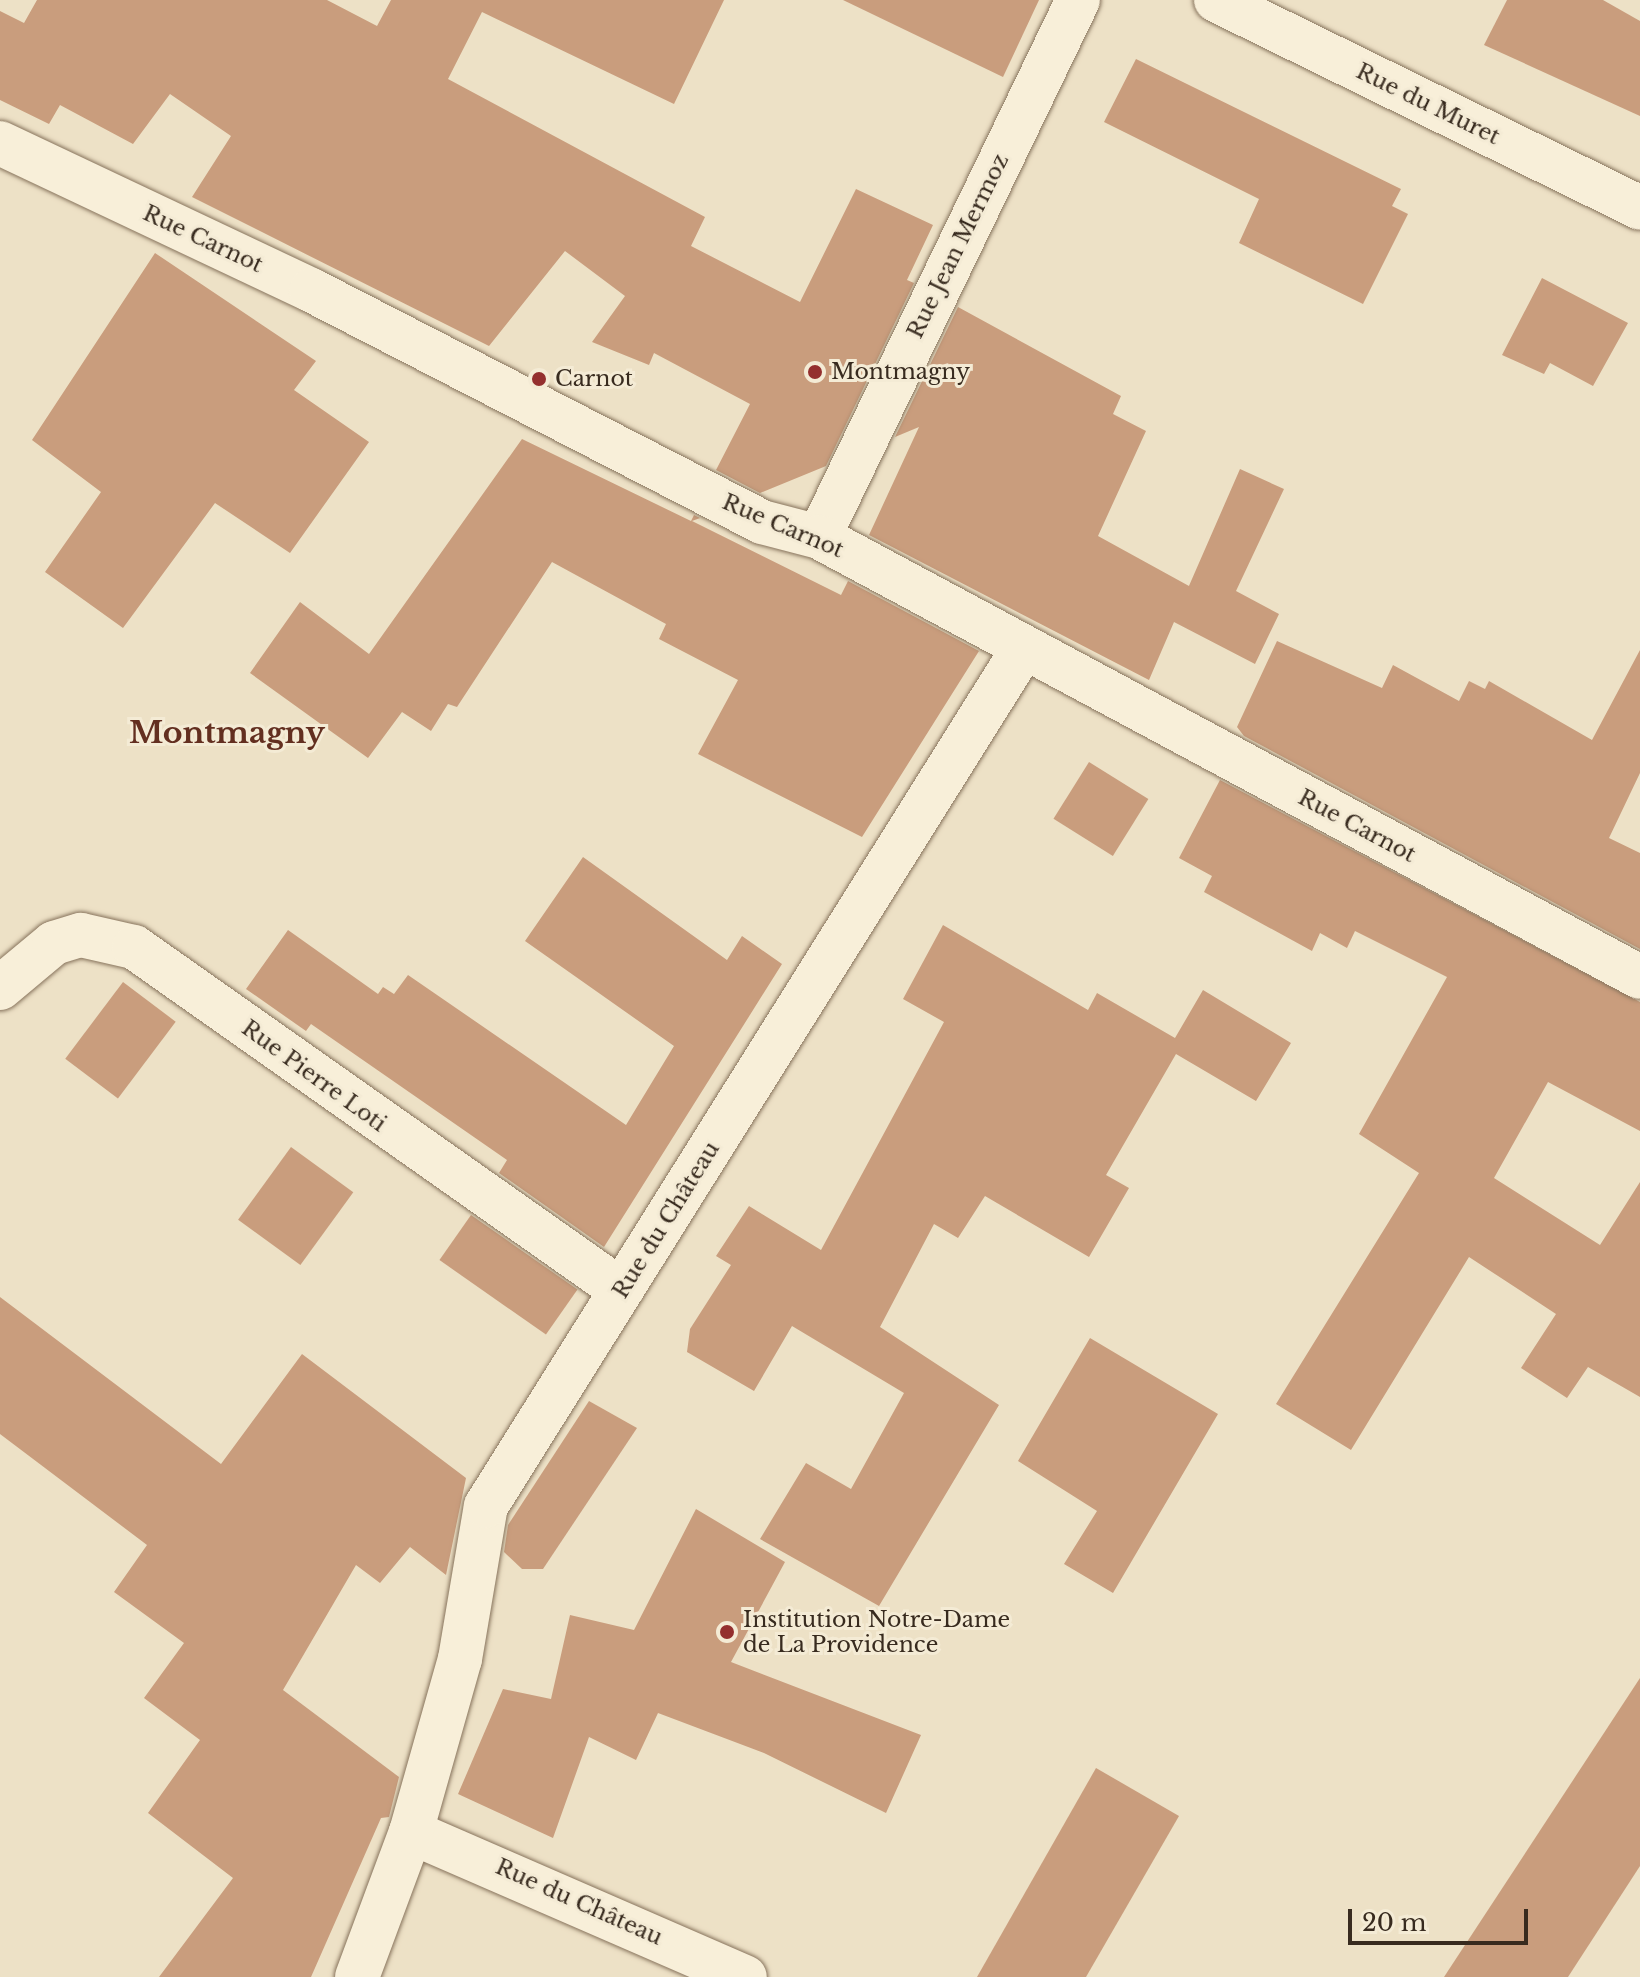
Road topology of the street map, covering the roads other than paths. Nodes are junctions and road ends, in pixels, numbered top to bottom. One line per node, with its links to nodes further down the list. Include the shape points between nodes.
1 (1078, 0): 5 (street, Rue Jean Mermoz)
2 (1216, 0): 4 (street, Rue du Muret)
3 (0, 143): 5 (street, Rue Carnot, via 366,318 762,522)
4 (1640, 208)
5 (819, 537): 6 (street, Rue Carnot)
6 (1023, 649): 7 (street, Rue Carnot); 9 (street, Rue du Château)
7 (1640, 977)
8 (0, 988): 9 (street, Rue Pierre Loti, via 54,943 81,935 134,947)
9 (621, 1290): 10 (street, Rue du Château, via 486,1506 460,1659)
10 (411, 1832): 11 (street, Rue du Château); 12 (street, Rue du Château)
11 (357, 1977)
12 (745, 1977)

